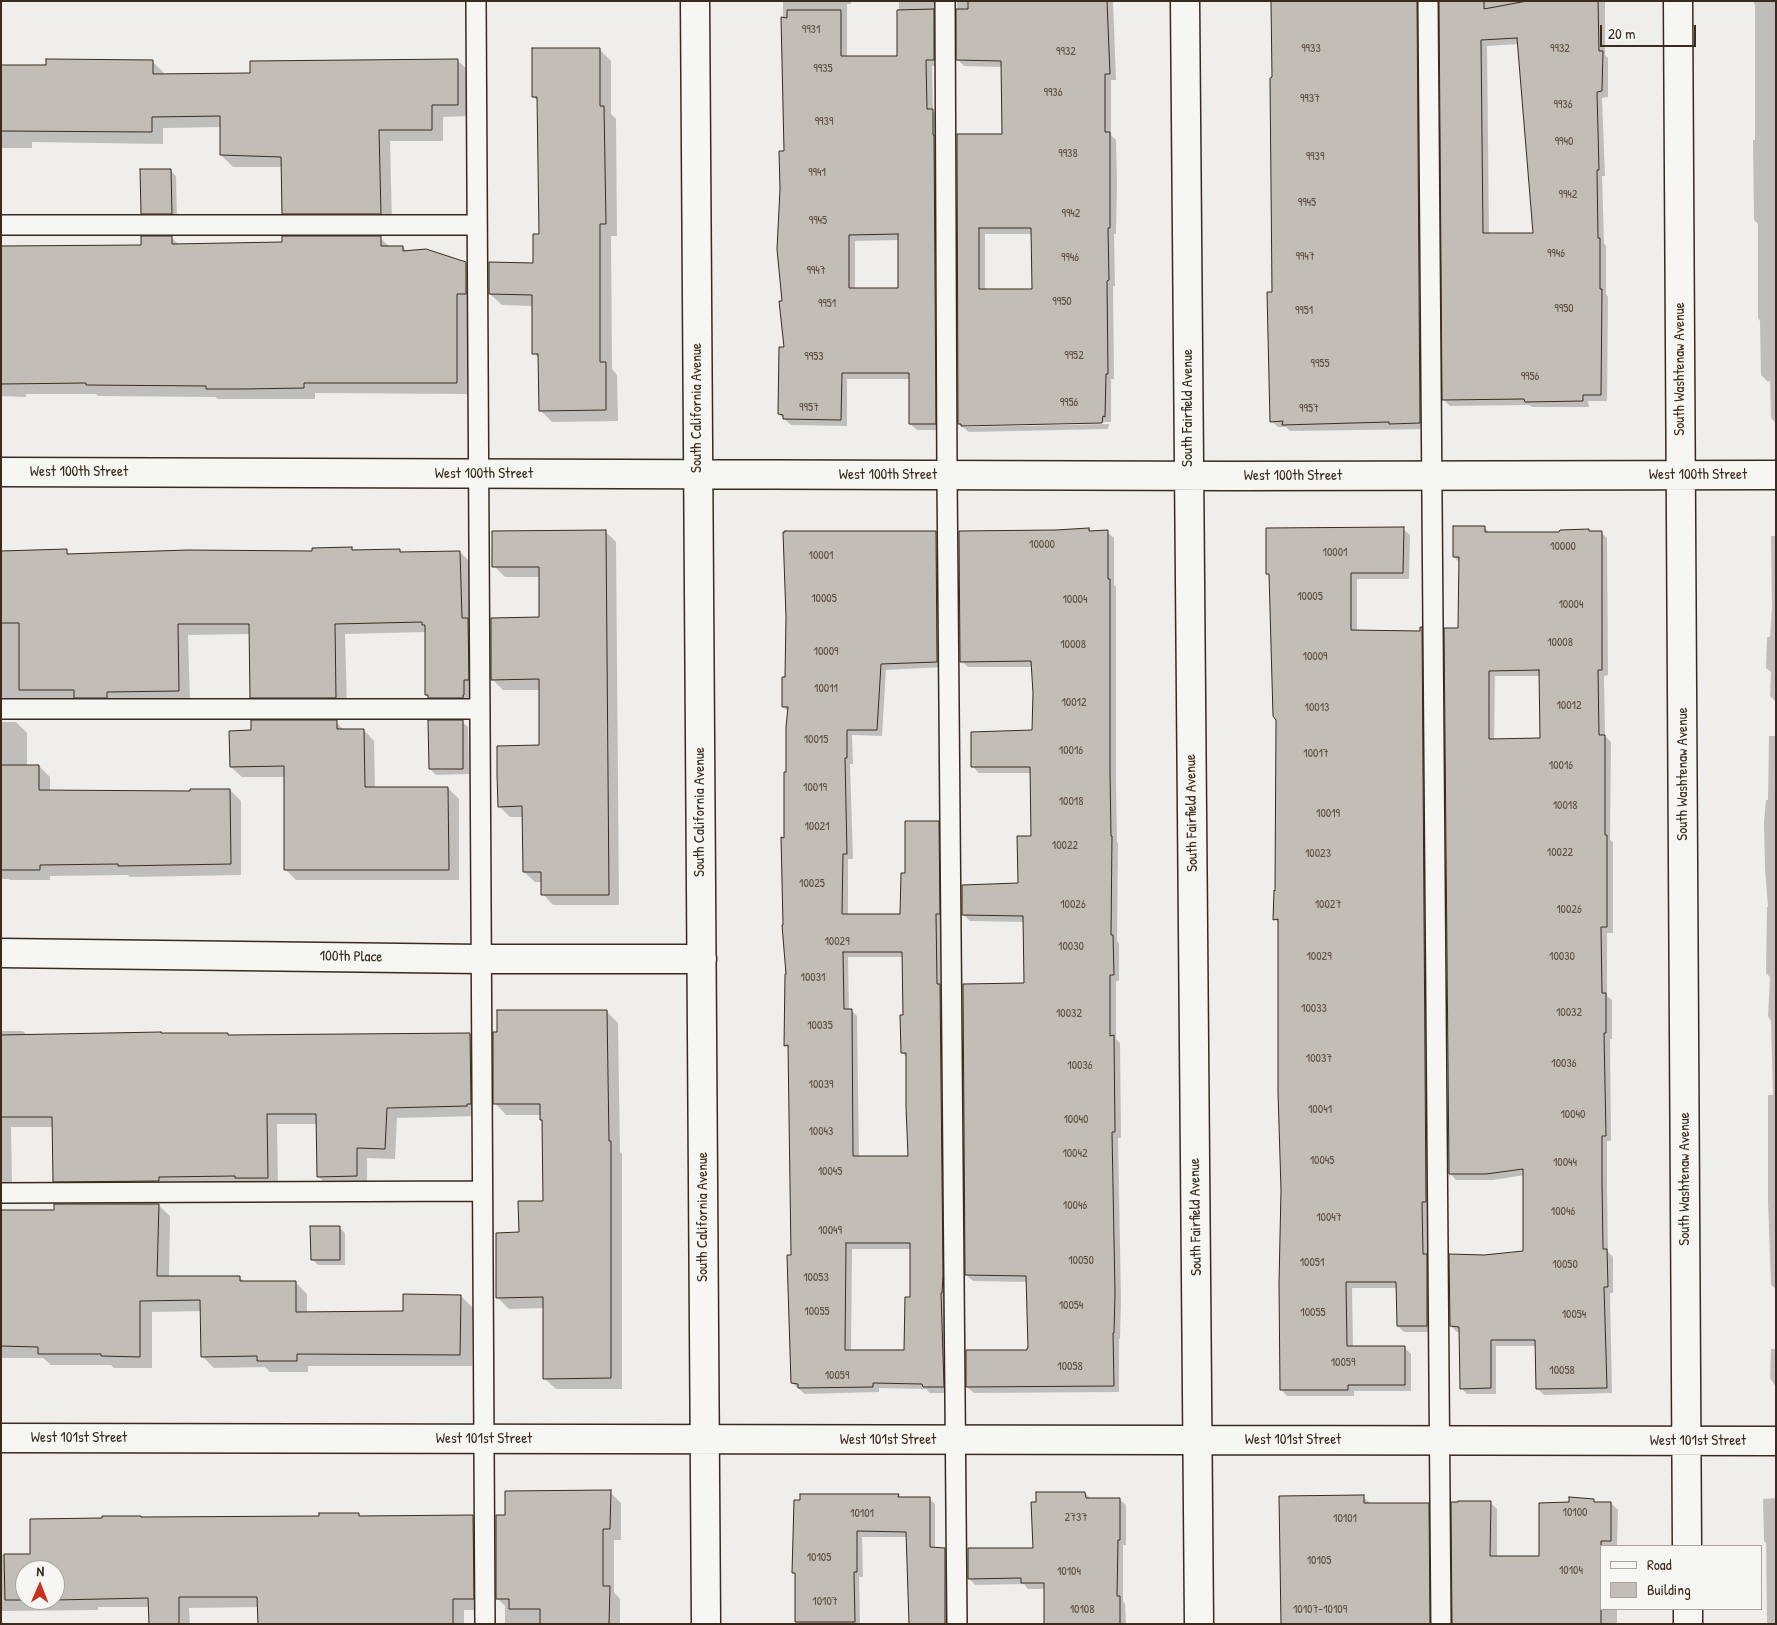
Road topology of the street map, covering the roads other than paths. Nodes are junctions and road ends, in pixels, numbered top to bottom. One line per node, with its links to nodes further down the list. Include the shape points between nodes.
1 (476, 1): 8 (lane)
2 (694, 1): 11 (street, South California Avenue)
3 (945, 1): 15 (lane)
4 (1185, 1): 16 (street, South Fairfield Avenue)
5 (1428, 1): 13 (lane)
6 (1678, 1): 12 (street, South Washtenaw Avenue)
7 (1, 225): 8 (lane)
8 (477, 225): 10 (lane)
9 (1, 472): 10 (street, West 100th Street)
10 (479, 474): 11 (street, West 100th Street); 18 (lane)
11 (698, 474): 15 (street, West 100th Street); 21 (street, South California Avenue)
12 (1681, 474): 13 (street, West 100th Street); 14 (street, West 100th Street); 30 (street, South Washtenaw Avenue)
13 (1432, 475): 16 (street, West 100th Street); 29 (lane)
14 (1776, 475)
15 (947, 476): 16 (street, West 100th Street); 27 (lane)
16 (1189, 476): 28 (street, South Fairfield Avenue)
17 (1, 709): 18 (lane)
18 (480, 709): 20 (lane)
19 (1, 953): 20 (street, 100th Place)
20 (481, 958): 21 (street, 100th Place); 22 (lane)
21 (702, 959): 26 (street, South California Avenue)
22 (482, 1191): 23 (lane); 25 (lane)
23 (1, 1193)
24 (1, 1438): 25 (street, West 101st Street)
25 (484, 1439): 26 (street, West 101st Street); 34 (lane)
26 (705, 1439): 27 (street, West 101st Street); 35 (street, South California Avenue)
27 (956, 1440): 28 (street, West 101st Street); 36 (lane)
28 (1198, 1440): 29 (street, West 101st Street); 37 (street, South Fairfield Avenue)
29 (1439, 1440): 30 (street, West 101st Street); 38 (lane)
30 (1687, 1441): 31 (street, West 101st Street); 32 (street, South Washtenaw Avenue)
31 (1776, 1441)
32 (1688, 1545)
33 (1688, 1610): 39 (street)
34 (485, 1624)
35 (706, 1624)
36 (957, 1624)
37 (1199, 1624)
38 (1441, 1624)
39 (1688, 1624)

